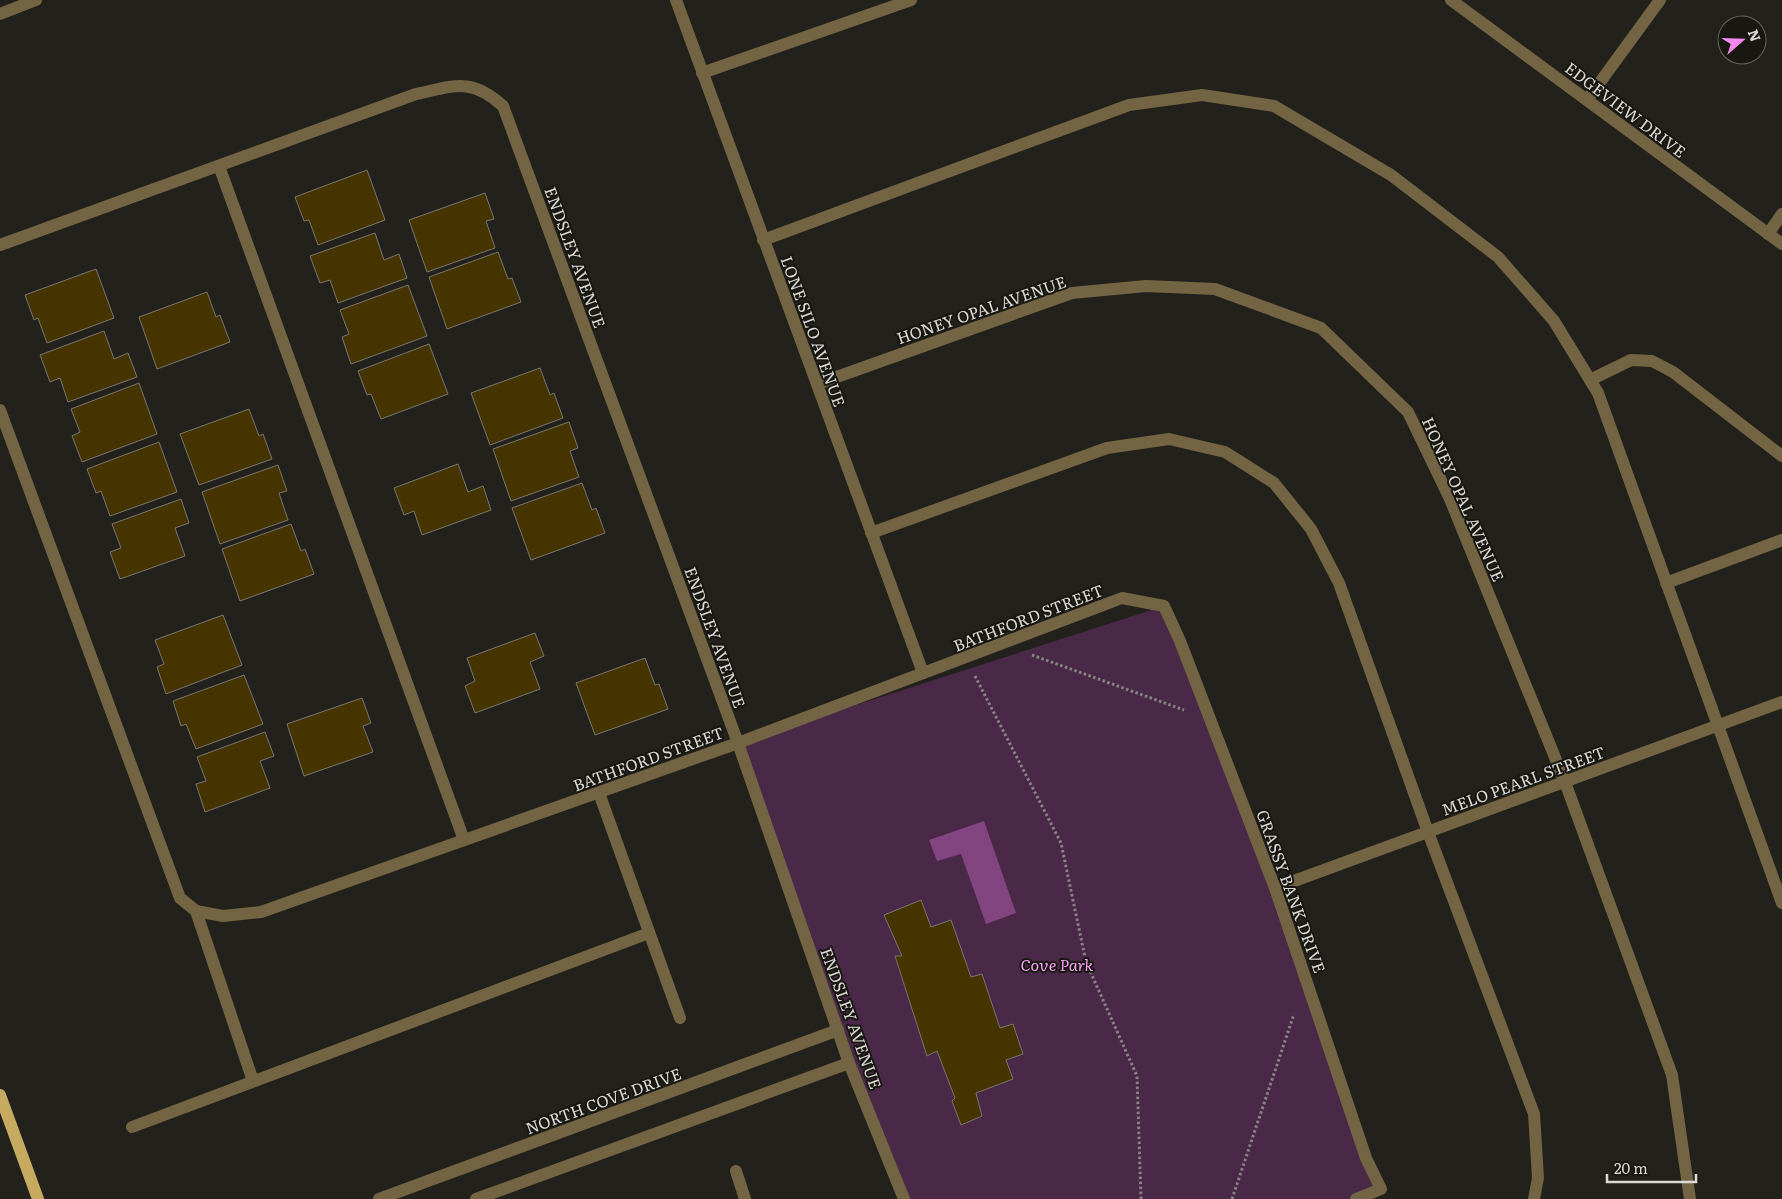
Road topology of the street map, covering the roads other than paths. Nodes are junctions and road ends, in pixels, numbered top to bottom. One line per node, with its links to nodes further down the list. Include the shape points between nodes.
1 (36, 0): 7 (street)
2 (676, 0): 8 (street, LONE SILO AVENUE)
3 (911, 0): 6 (street)
4 (1451, 0): 9 (street, EDGEVIEW DRIVE)
5 (1660, 0): 9 (street)
6 (892, 3): 8 (street)
7 (0, 14)
8 (702, 73): 13 (street, LONE SILO AVENUE)
9 (1587, 100): 12 (street, EDGEVIEW DRIVE)
10 (219, 166): 14 (street); 27 (street, ENDSLEY AVENUE, via 416,94 460,85 488,92 503,106); 31 (street)
11 (1782, 214): 12 (street)
12 (1768, 234): 15 (street, EDGEVIEW DRIVE)
13 (763, 240): 16 (street, via 1129,105 1202,95 1274,106 1391,174 1498,257 1554,321); 17 (street, LONE SILO AVENUE)
14 (0, 244)
15 (1782, 244)
16 (1590, 380): 19 (street, via 1631,360 1652,361 1673,372); 22 (street, via 1598,393)
17 (816, 384): 20 (street, LONE SILO AVENUE); 28 (street, HONEY OPAL AVENUE, via 1072,293 1146,286 1216,289 1321,328 1408,412 1450,499)
18 (0, 410): 34 (street, via 180,898)
19 (1782, 456)
20 (871, 533): 24 (street, LONE SILO AVENUE); 30 (street, via 1107,448 1169,439 1224,452 1274,483 1311,529 1339,584)
21 (1782, 540): 22 (street)
22 (1666, 583): 26 (street)
23 (1164, 606): 24 (street, BATHFORD STREET, via 1122,598); 32 (street, GRASSY BANK DRIVE)
24 (923, 673): 27 (street, BATHFORD STREET)
25 (1782, 702): 26 (street, MELO PEARL STREET)
26 (1718, 726): 28 (street, MELO PEARL STREET); 33 (street)
27 (738, 743): 29 (street, BATHFORD STREET); 37 (street, ENDSLEY AVENUE)
28 (1565, 782): 30 (street, MELO PEARL STREET); 50 (street, HONEY OPAL AVENUE, via 1672,1075)
29 (599, 792): 31 (street, BATHFORD STREET); 35 (street)
30 (1428, 832): 32 (street, MELO PEARL STREET); 49 (street, via 1534,1114 1538,1178)
31 (464, 840): 34 (street, BATHFORD STREET, via 261,912 223,916)
32 (1275, 888): 48 (street, GRASSY BANK DRIVE, via 1366,1158 1381,1189)
33 (1782, 903)
34 (196, 911): 39 (street)
35 (650, 933): 36 (street); 39 (street)
36 (680, 1018)
37 (838, 1030): 38 (street, ENDSLEY AVENUE); 44 (street, NORTH COVE DRIVE)
38 (849, 1063): 45 (street); 47 (street, ENDSLEY AVENUE)
39 (253, 1081): 41 (street)
40 (0, 1095): 43 (main road)
41 (132, 1127)
42 (736, 1171): 46 (street)
43 (38, 1199)
44 (379, 1199)
45 (476, 1199)
46 (745, 1199)
47 (904, 1199)
48 (1356, 1199)
49 (1534, 1199)
50 (1690, 1199)

